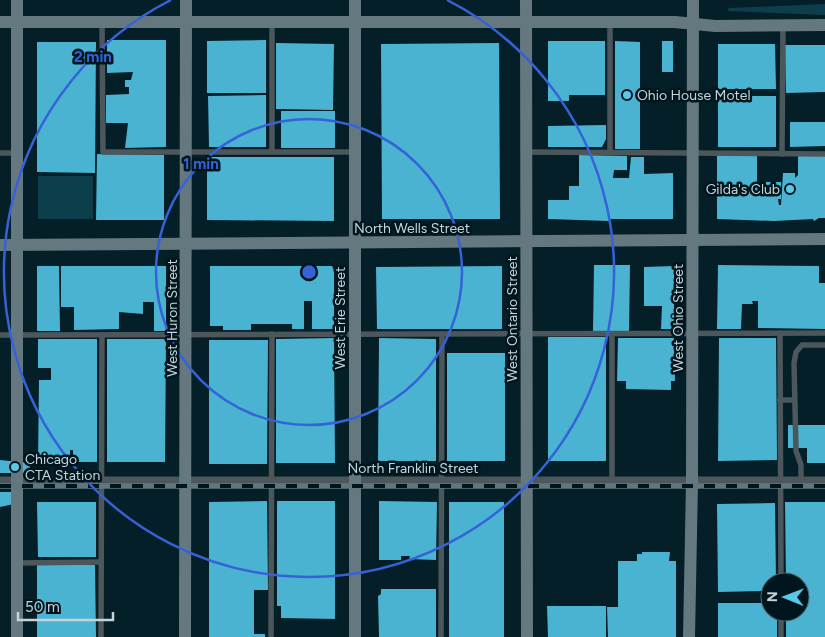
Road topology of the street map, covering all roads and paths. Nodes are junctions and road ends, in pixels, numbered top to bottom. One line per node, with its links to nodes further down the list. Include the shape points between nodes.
1 (17, 0): 7 (main road)
2 (186, 0): 9 (main road, West Huron Street)
3 (355, 0): 11 (main road, West Erie Street)
4 (526, 0): 12 (main road, West Ontario Street)
5 (693, 0): 14 (main road, West Ohio Street)
6 (0, 22): 7 (main road)
7 (17, 22): 8 (main road); 23 (main road)
8 (102, 22): 9 (main road); 17 (lane, via 103,152)
9 (187, 22): 10 (main road); 17 (main road, West Huron Street)
10 (272, 22): 11 (main road); 18 (lane)
11 (355, 22): 12 (main road); 19 (main road, West Erie Street)
12 (526, 22): 13 (main road); 20 (main road, West Ontario Street)
13 (610, 23): 14 (main road); 21 (lane)
14 (693, 24): 15 (main road); 24 (main road, West Ohio Street)
15 (783, 25): 16 (main road); 25 (lane)
16 (825, 25)
17 (187, 152): 18 (lane); 32 (main road, West Huron Street)
18 (272, 152): 19 (lane)
19 (355, 152): 30 (main road, West Erie Street)
20 (526, 152): 21 (lane); 29 (main road, West Ontario Street)
21 (610, 152): 24 (lane)
22 (0, 153): 23 (lane)
23 (17, 153): 31 (main road)
24 (693, 153): 25 (lane); 27 (main road, West Ohio Street)
25 (782, 154): 26 (lane)
26 (825, 154)
27 (693, 240): 28 (main road, North Wells Street); 29 (main road, North Wells Street); 34 (main road, West Ohio Street)
28 (825, 240)
29 (527, 242): 30 (main road, North Wells Street); 41 (main road, West Ontario Street)
30 (355, 243): 32 (main road, North Wells Street); 39 (main road, West Erie Street)
31 (17, 244): 32 (main road, North Wells Street); 33 (main road, North Wells Street); 44 (main road)
32 (187, 244): 37 (main road, West Huron Street)
33 (0, 245)
34 (693, 333): 35 (lane); 42 (lane); 61 (main road, West Ohio Street)
35 (780, 333): 36 (lane); 47 (lane)
36 (825, 333)
37 (187, 334): 38 (lane); 45 (lane); 55 (main road, West Huron Street)
38 (272, 334): 39 (lane); 56 (lane)
39 (355, 334): 40 (lane); 57 (main road, West Erie Street)
40 (442, 334): 41 (lane); 58 (lane)
41 (527, 334): 42 (lane); 59 (main road, West Ontario Street)
42 (612, 334): 60 (lane)
43 (0, 335): 44 (lane)
44 (17, 335): 45 (lane); 50 (main road)
45 (102, 335): 51 (lane)
46 (825, 345): 48 (lane, via 802,345 796,352)
47 (780, 400): 48 (lane); 52 (lane)
48 (794, 400): 53 (lane)
49 (0, 482): 50 (street, North Franklin Street)
50 (16, 482): 51 (street, North Franklin Street); 63 (main road)
51 (101, 482): 55 (street, North Franklin Street); 62 (lane)
52 (781, 482): 53 (street, North Franklin Street); 61 (street, North Franklin Street); 64 (lane)
53 (801, 482): 54 (street, North Franklin Street)
54 (825, 482)
55 (186, 483): 56 (street, North Franklin Street); 68 (main road, West Huron Street)
56 (272, 483): 57 (street, North Franklin Street); 69 (lane)
57 (355, 483): 58 (street, North Franklin Street); 70 (main road, West Erie Street)
58 (442, 483): 59 (street, North Franklin Street); 71 (lane)
59 (527, 483): 60 (street, North Franklin Street); 72 (main road, West Ontario Street)
60 (612, 483): 61 (street, North Franklin Street)
61 (692, 483): 73 (main road, West Ohio Street)
62 (101, 562): 63 (lane); 67 (lane)
63 (17, 563): 66 (main road)
64 (781, 572)
65 (781, 622): 74 (lane)
66 (17, 637)
67 (101, 637)
68 (185, 637)
69 (271, 637)
70 (355, 637)
71 (441, 637)
72 (527, 637)
73 (689, 637)
74 (781, 637)

